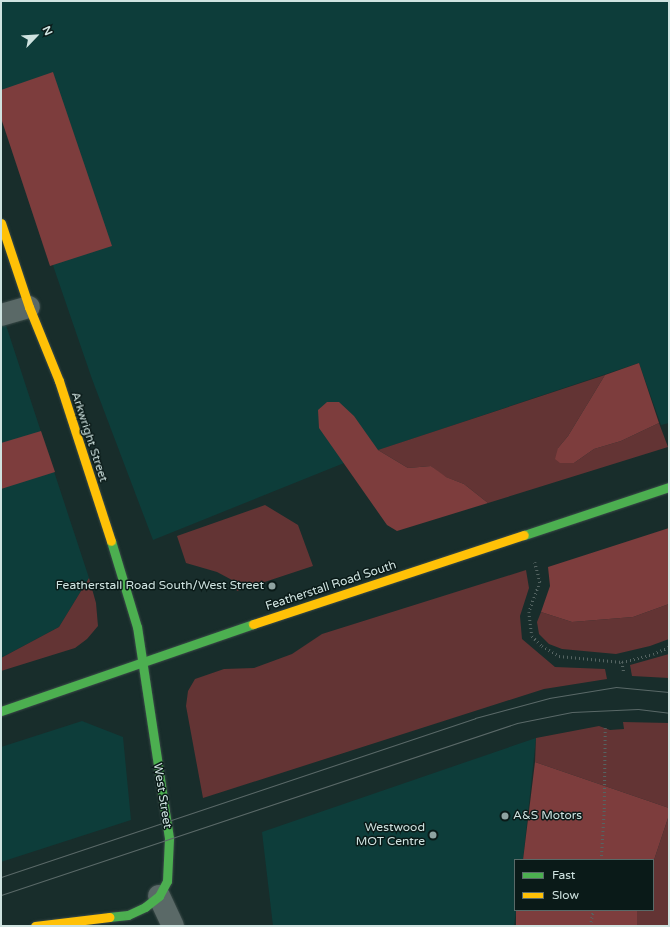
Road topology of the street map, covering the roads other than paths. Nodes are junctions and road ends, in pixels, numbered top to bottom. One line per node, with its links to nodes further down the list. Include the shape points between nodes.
1 (1, 223): 2 (street, Arkwright Street)
2 (29, 307): 3 (street); 5 (street, Arkwright Street, via 58,381 130,599)
3 (1, 315)
4 (669, 486): 5 (street, Featherstall Road South)
5 (142, 661): 6 (street, Featherstall Road South, via 101,678); 7 (street, West Street, via 169,838 167,881)
6 (1, 711)
7 (159, 896): 8 (street, via 128,915); 9 (street)
8 (35, 926)
9 (173, 926)

